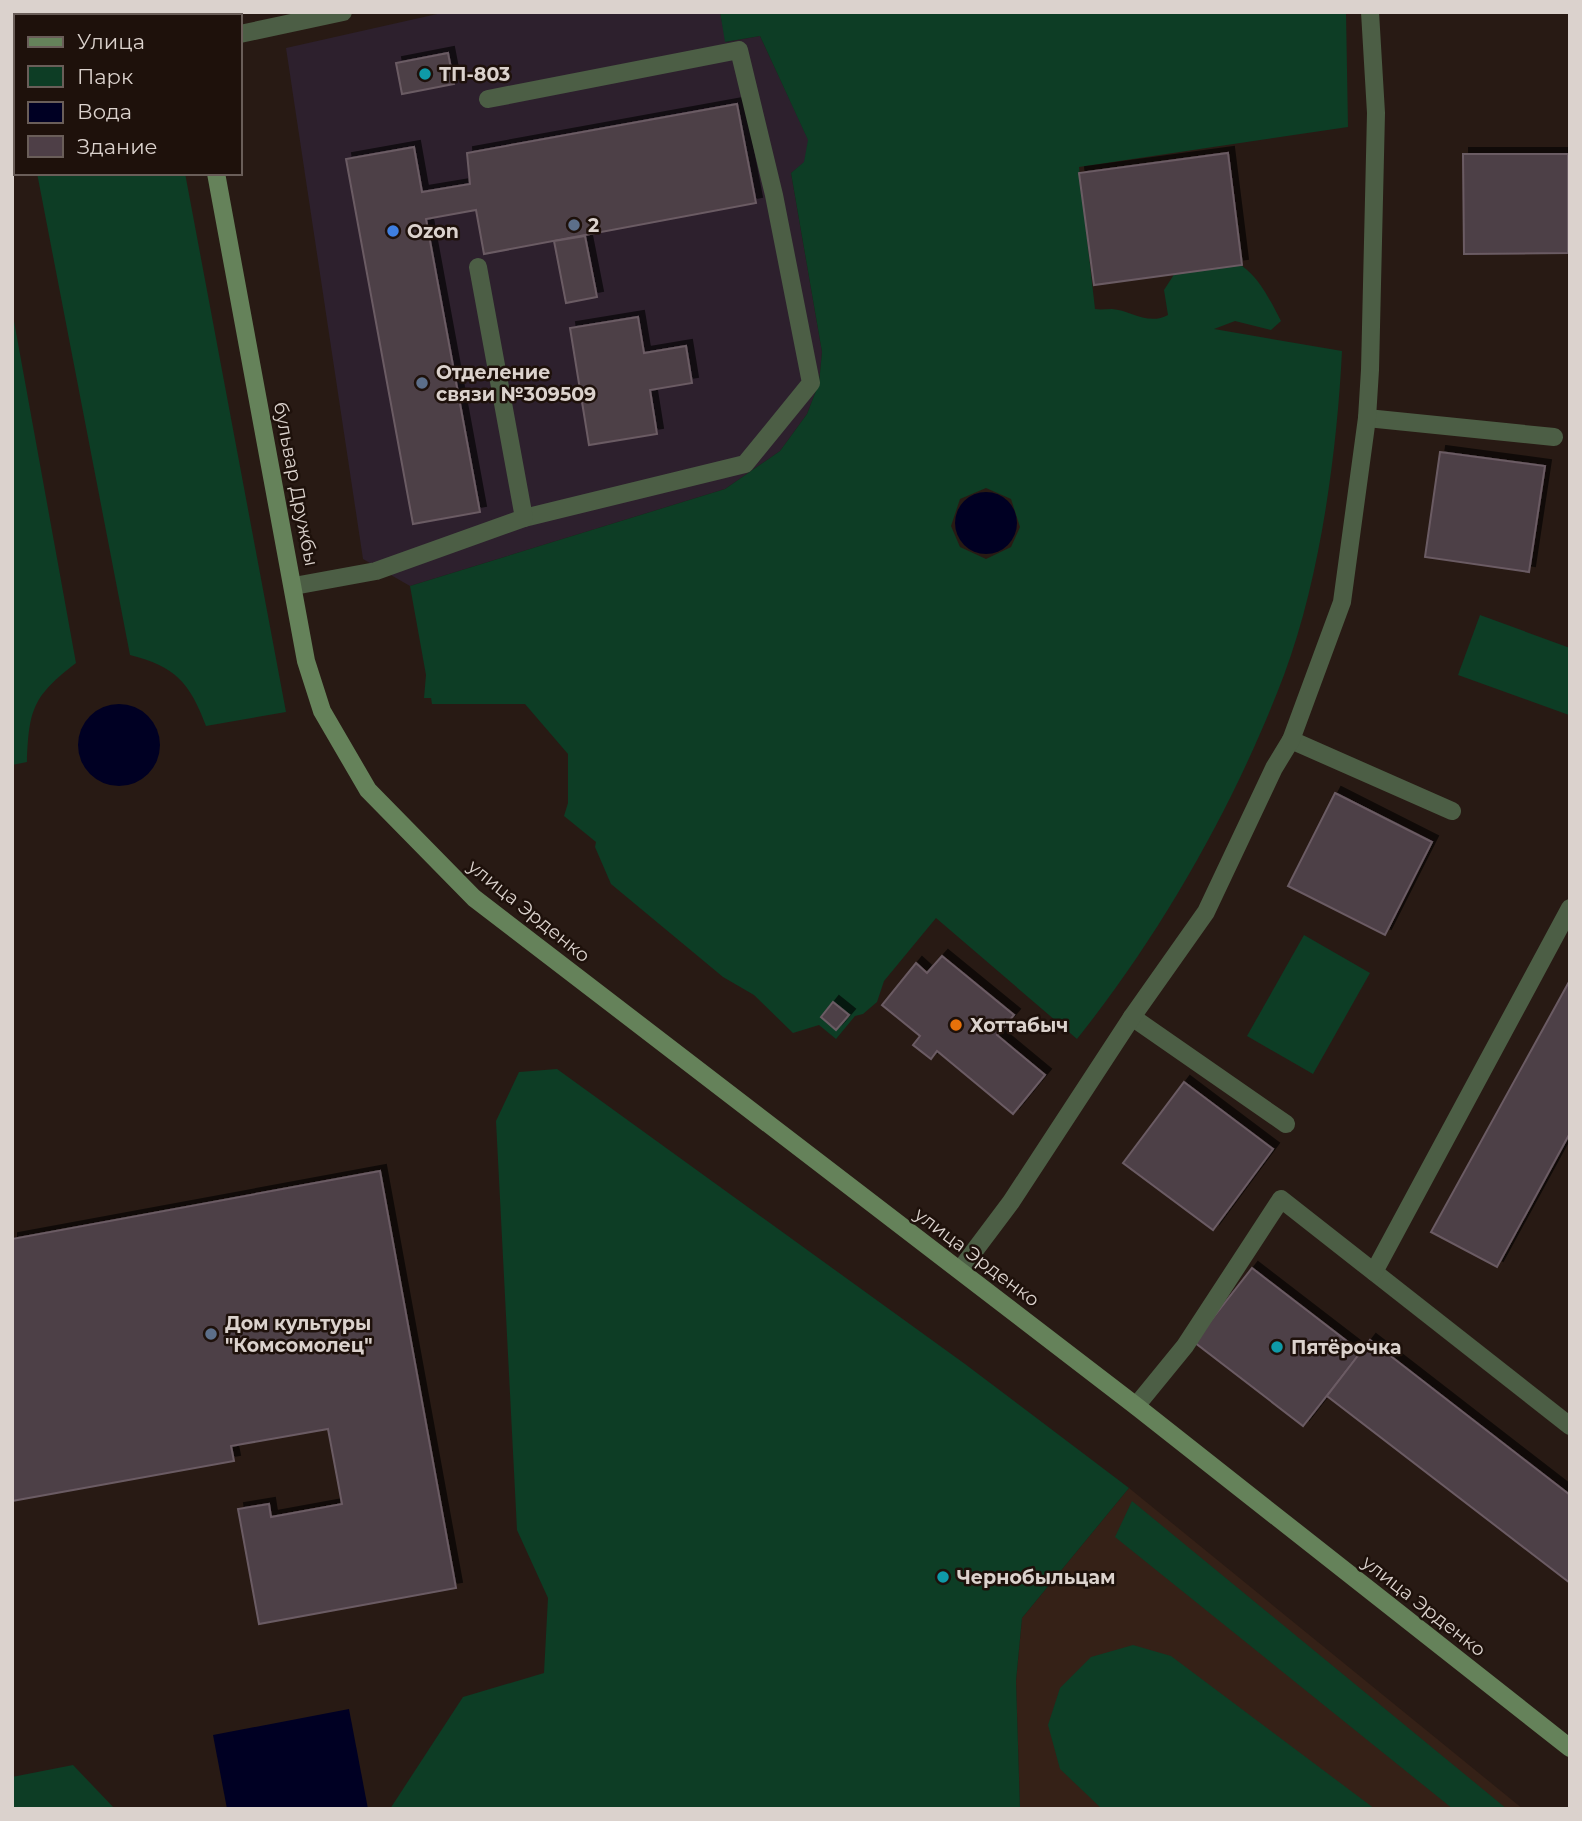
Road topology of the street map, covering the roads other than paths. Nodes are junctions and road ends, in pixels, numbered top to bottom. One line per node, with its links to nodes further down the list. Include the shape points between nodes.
1 (343, 12): 3 (lane)
2 (1370, 12): 7 (lane, via 1376,113)
3 (242, 34)
4 (488, 99): 9 (lane, via 739,50 774,195 811,383 745,464)
5 (216, 175): 10 (main road, бульвар Дружбы)
6 (478, 267): 9 (lane)
7 (1367, 418): 8 (lane); 11 (lane, via 1342,602)
8 (1553, 437)
9 (524, 518): 10 (lane, via 376,571)
10 (293, 586): 12 (main road, бульвар Дружбы, via 306,662 322,711)
11 (1291, 740): 13 (lane); 15 (lane, via 1206,912)
12 (368, 790): 17 (main road, улица Эрденко, via 474,898)
13 (1452, 811)
14 (1570, 908): 18 (lane)
15 (1132, 1017): 16 (lane); 17 (lane, via 1011,1202)
16 (1286, 1124)
17 (960, 1270): 19 (main road, улица Эрденко)
18 (1374, 1272): 19 (lane, via 1281,1199 1185,1346); 20 (lane)
19 (1136, 1406): 21 (main road, улица Эрденко)
20 (1570, 1426)
21 (1570, 1748)

